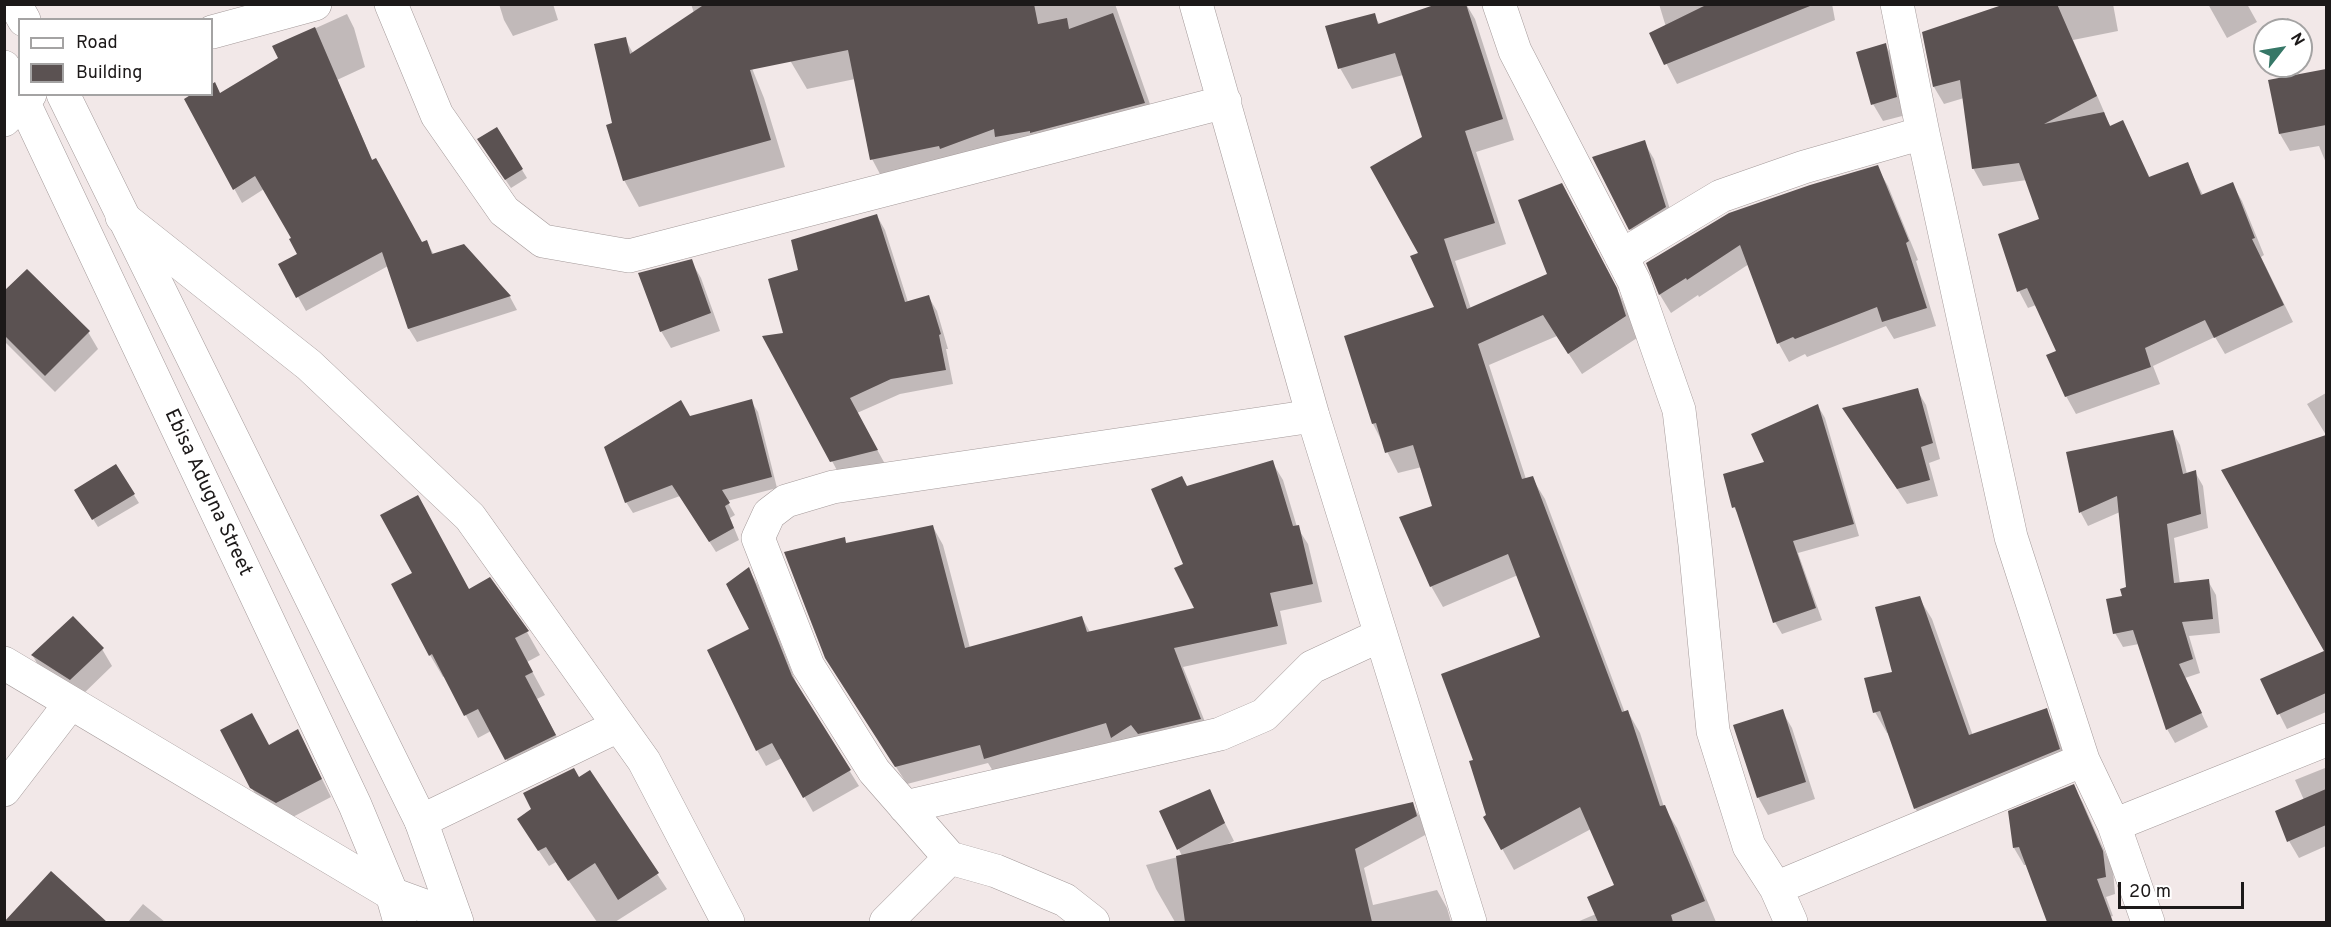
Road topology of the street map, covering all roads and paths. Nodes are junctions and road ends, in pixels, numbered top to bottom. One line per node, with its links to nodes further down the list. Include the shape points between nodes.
1 (15, 4): 7 (street)
2 (315, 4): 8 (street)
3 (391, 4): 11 (street, via 437,115 504,212 543,241 629,256)
4 (1196, 4): 11 (street)
5 (1499, 4): 15 (street, via 1515,51)
6 (1897, 4): 13 (street)
7 (23, 18)
8 (213, 32)
9 (4, 67): 12 (street, Ebisa Adugna Street)
10 (64, 96): 14 (street)
11 (1225, 102): 16 (street)
12 (19, 105): 28 (street, Ebisa Adugna Street, via 356,805)
13 (1923, 134): 15 (street, via 1804,167 1721,196); 22 (street, via 2012,537)
14 (122, 217): 20 (street, via 309,365 470,517); 25 (street)
15 (1621, 256): 29 (street, via 1634,281 1679,410 1713,731 1749,846)
16 (1313, 416): 17 (street); 24 (street, via 833,486 786,501 769,514 758,538 808,666 874,771)
17 (1381, 634): 24 (street, via 1312,666 1264,715 1220,734); 34 (street)
18 (4, 663): 19 (street)
19 (70, 704): 23 (street); 28 (street)
20 (618, 726): 25 (street); 31 (street, via 644,761)
21 (2326, 740): 26 (street)
22 (2083, 760): 26 (street); 29 (street)
23 (4, 790)
24 (905, 807): 27 (street)
25 (421, 821): 30 (street)
26 (2114, 825): 35 (street)
27 (950, 858): 32 (street); 33 (street, via 996,871 1065,900)
28 (396, 908): 30 (street)
29 (1781, 912)
30 (456, 920)
31 (728, 922)
32 (886, 922)
33 (1093, 922)
34 (1470, 922)
35 (2148, 922)

